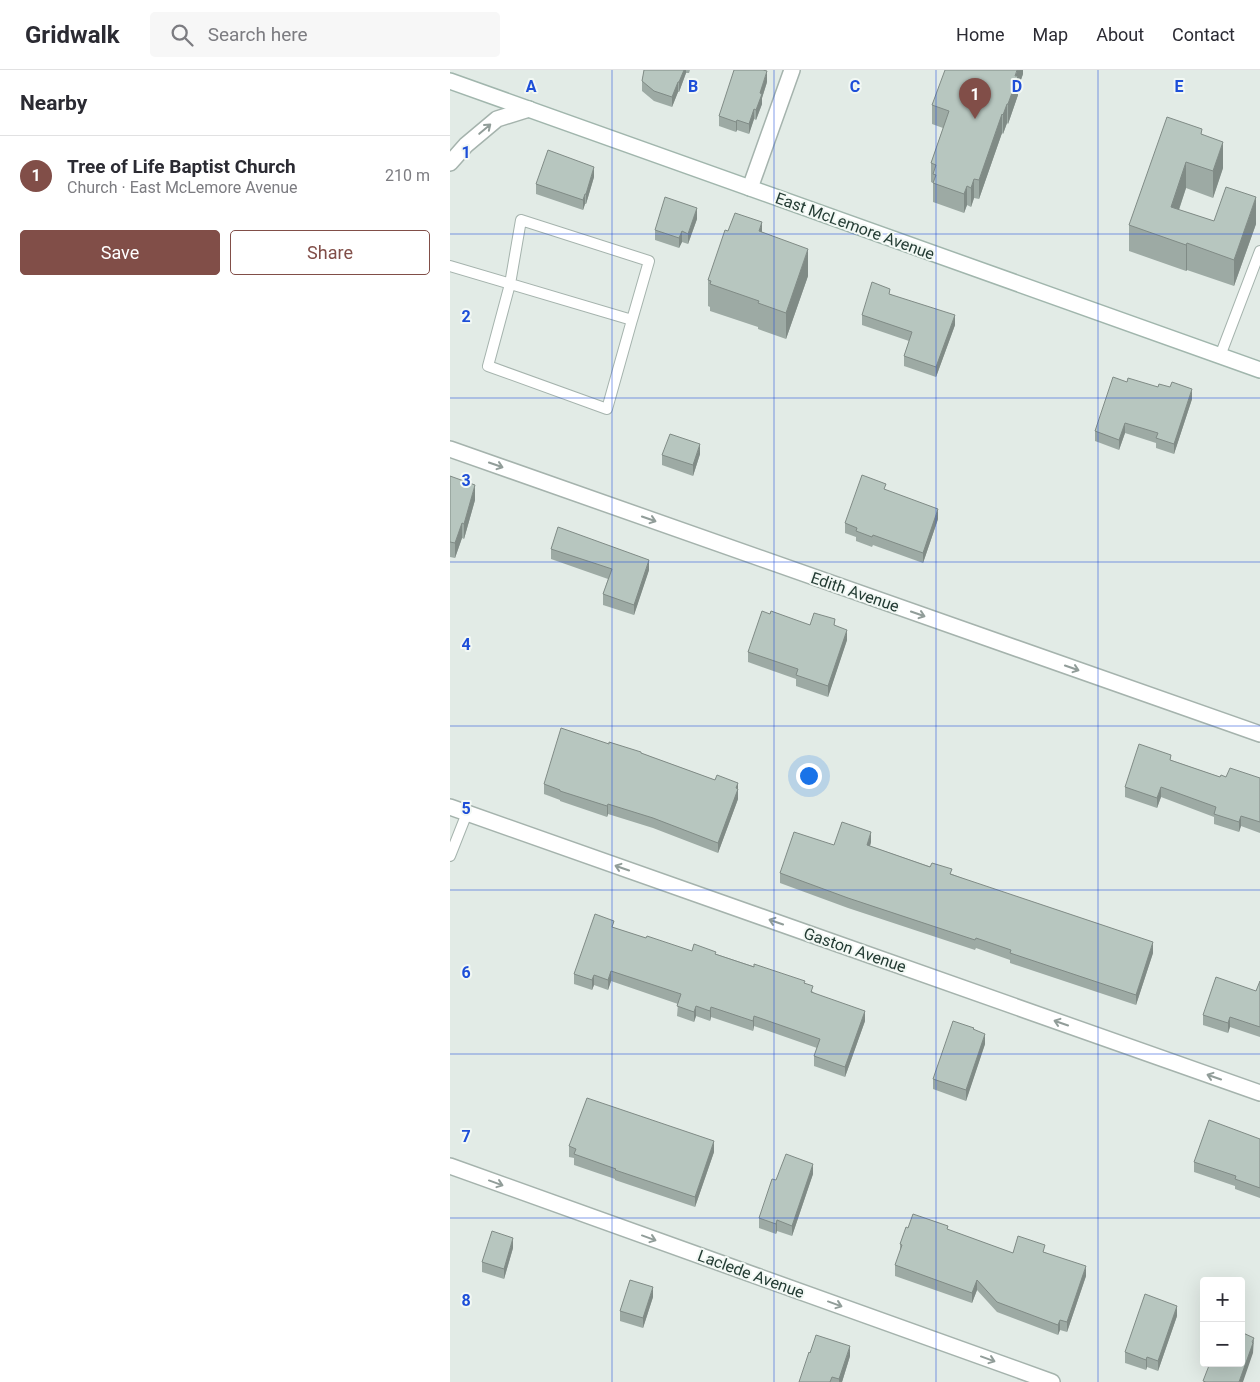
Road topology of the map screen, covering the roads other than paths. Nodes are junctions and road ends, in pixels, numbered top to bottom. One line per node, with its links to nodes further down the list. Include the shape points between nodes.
1 (792, 70): 5 (street)
2 (450, 81): 3 (street, East McLemore Avenue)
3 (529, 110): 4 (street, one-way to 3, via 497,119); 5 (street, East McLemore Avenue)
4 (450, 163)
5 (750, 188): 10 (street, East McLemore Avenue)
6 (1260, 251): 10 (lane)
7 (450, 266): 8 (lane)
8 (510, 284): 9 (lane); 9 (lane, via 521,220 649,261); 9 (lane, via 488,366 607,409)
9 (632, 320)
10 (1220, 356): 11 (street, East McLemore Avenue)
11 (1260, 370)
12 (450, 449): 13 (street, Edith Avenue, one-way to 13)
13 (1260, 734)
14 (450, 807): 15 (street, Gaston Avenue)
15 (467, 813): 16 (lane); 17 (street, Gaston Avenue, one-way to 15)
16 (450, 856)
17 (1260, 1093)
18 (450, 1166): 19 (street, Laclede Avenue, one-way to 19)
19 (1052, 1382)

